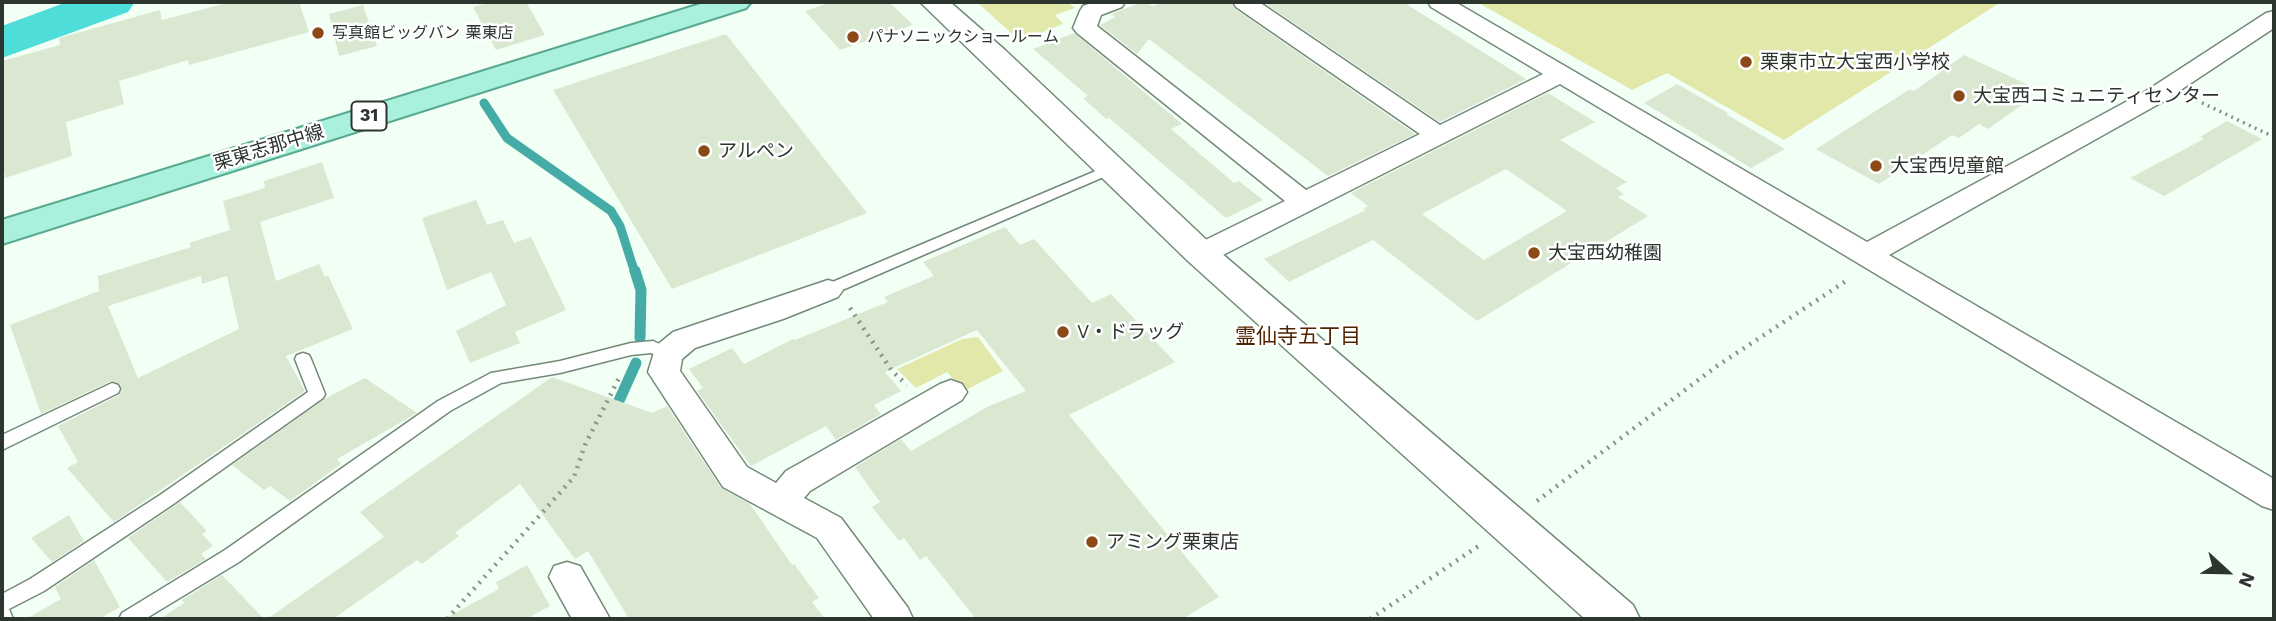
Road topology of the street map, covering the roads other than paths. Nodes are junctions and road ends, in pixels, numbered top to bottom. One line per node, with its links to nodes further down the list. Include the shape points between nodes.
1 (736, 2): 11 (main road, 栗東志那中線 / 31)
2 (934, 2): 9 (street)
3 (1114, 2): 10 (street, via 1091,10 1085,28)
4 (1244, 2): 8 (street)
5 (1439, 2): 7 (street)
6 (2274, 18): 13 (street, via 2170,87)
7 (1562, 74): 8 (street); 13 (street)
8 (1440, 136): 10 (street)
9 (1110, 169): 12 (street); 14 (lane)
10 (1305, 203): 12 (street)
11 (2, 232)
12 (1201, 254): 27 (street)
13 (1871, 258): 20 (street)
14 (833, 288): 15 (street, via 684,340)
15 (667, 354): 21 (street, via 664,372 735,477); 24 (lane, via 653,347 631,349 497,377 444,406 232,556)
16 (303, 359): 23 (lane, via 317,394 166,500)
17 (112, 389): 19 (lane)
18 (940, 399): 21 (street, via 799,481)
19 (2, 443)
20 (2274, 496)
21 (781, 502): 26 (street, via 829,528)
22 (567, 577): 25 (street)
23 (2, 603)
24 (129, 619)
25 (592, 619)
26 (895, 619)
27 (1618, 619)

